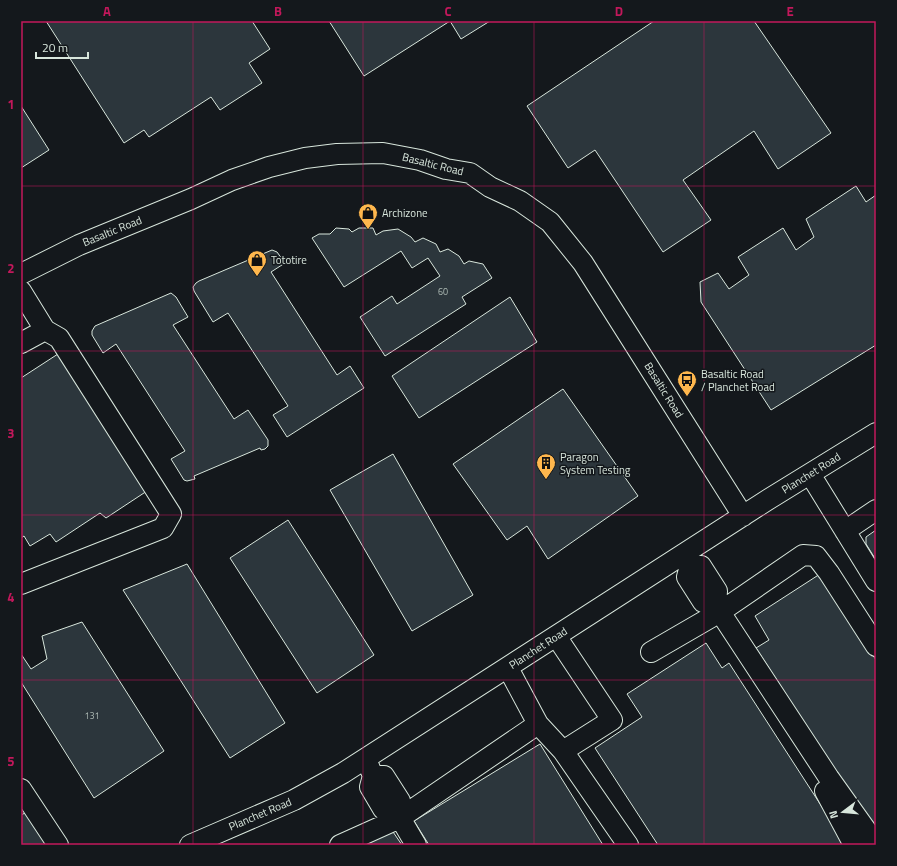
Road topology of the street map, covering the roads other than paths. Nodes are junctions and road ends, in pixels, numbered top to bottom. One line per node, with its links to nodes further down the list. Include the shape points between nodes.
1 (21, 274): 8 (street, Basaltic Road, via 79,245 232,180 305,158 382,153 470,173 490,187 520,200 550,222 574,251)
2 (21, 291): 3 (street)
3 (45, 330): 4 (street); 12 (street, via 59,338 171,514 163,528)
4 (21, 343)
5 (876, 433): 6 (street, Planchet Road)
6 (810, 474): 8 (street, Planchet Road); 9 (street)
7 (876, 510): 9 (street)
8 (743, 516): 10 (street, Planchet Road)
9 (845, 531): 11 (street)
10 (687, 560): 13 (street, via 701,566 717,591); 14 (street, Planchet Road)
11 (876, 582)
12 (21, 584)
13 (718, 609): 15 (street, via 803,555 816,556); 16 (street); 19 (street)
14 (556, 636): 17 (street, Planchet Road); 20 (street, via 612,720)
15 (876, 646)
16 (651, 652)
17 (508, 668): 18 (street); 21 (street, Planchet Road)
18 (538, 724): 20 (street); 23 (street)
19 (799, 732): 24 (street); 30 (street, via 811,766)
20 (563, 751): 29 (street)
21 (370, 768): 23 (street, via 370,787 383,809); 26 (street, Planchet Road, via 315,789)
22 (21, 789): 25 (street)
23 (398, 814): 27 (street); 28 (street)
24 (876, 844)
25 (58, 845)
26 (190, 845)
27 (340, 845)
28 (416, 845)
29 (628, 845)
30 (854, 845)

